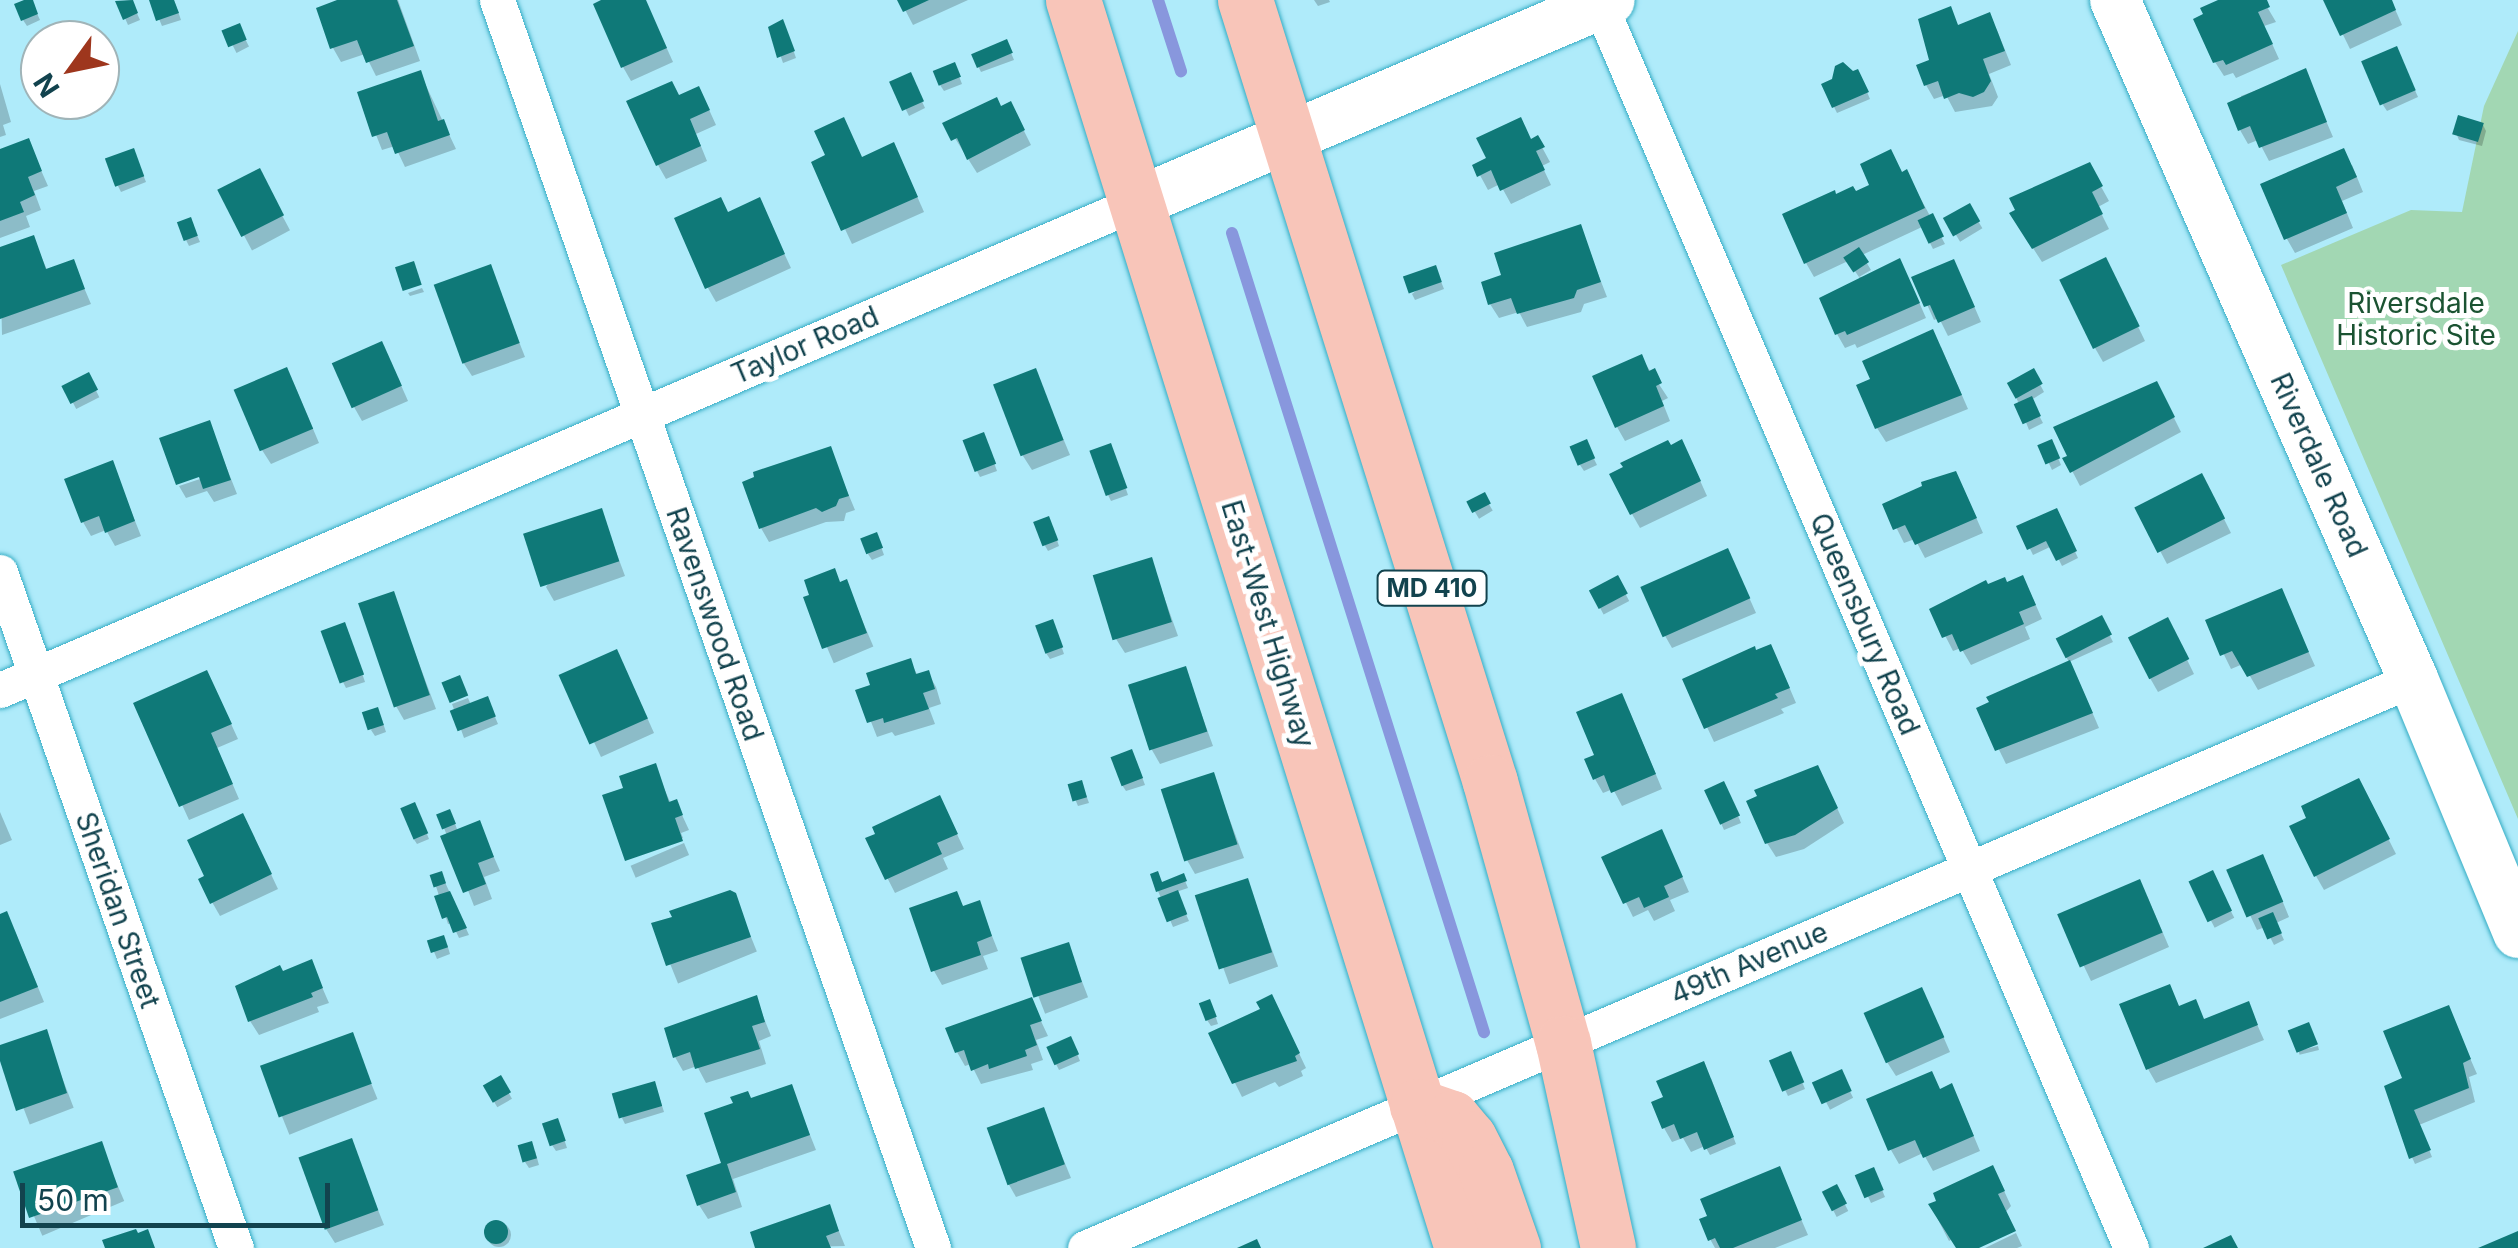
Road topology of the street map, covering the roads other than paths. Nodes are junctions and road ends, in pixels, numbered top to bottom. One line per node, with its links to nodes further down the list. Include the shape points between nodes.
1 (497, 0): 8 (street, Ravenswood Road)
2 (1072, 0): 7 (main road, East-West Highway)
3 (1245, 0): 6 (main road, MD 410)
4 (2115, 0): 11 (street, Riverdale Road)
5 (1603, 2): 6 (street, Taylor Road); 13 (street, Queensbury Road)
6 (1290, 137): 7 (street, Taylor Road); 15 (main road, MD 410, via 1485,765)
7 (1138, 202): 8 (street, Taylor Road); 16 (main road, East-West Highway)
8 (642, 414): 10 (street, Taylor Road); 19 (street, Ravenswood Road)
9 (0, 572): 10 (street, Sheridan Street)
10 (36, 675): 12 (street, Taylor Road); 18 (street, Sheridan Street)
11 (2413, 680): 13 (street, 49th Avenue); 14 (street, Riverdale Road)
12 (0, 690)
13 (1970, 868): 15 (street, 49th Avenue); 25 (street, Queensbury Road)
14 (2518, 933)
15 (1563, 1043): 16 (street, 49th Avenue); 17 (main road, MD 410)
16 (1417, 1106): 20 (street, 49th Avenue); 21 (main road, East-West Highway); 22 (main road, via 1452,1118 1469,1138)
17 (1591, 1174): 23 (main road, MD 410); 24 (street)
18 (236, 1248)
19 (932, 1248)
20 (1085, 1248)
21 (1462, 1248)
22 (1513, 1248)
23 (1608, 1248)
24 (1630, 1248)
25 (2132, 1248)

